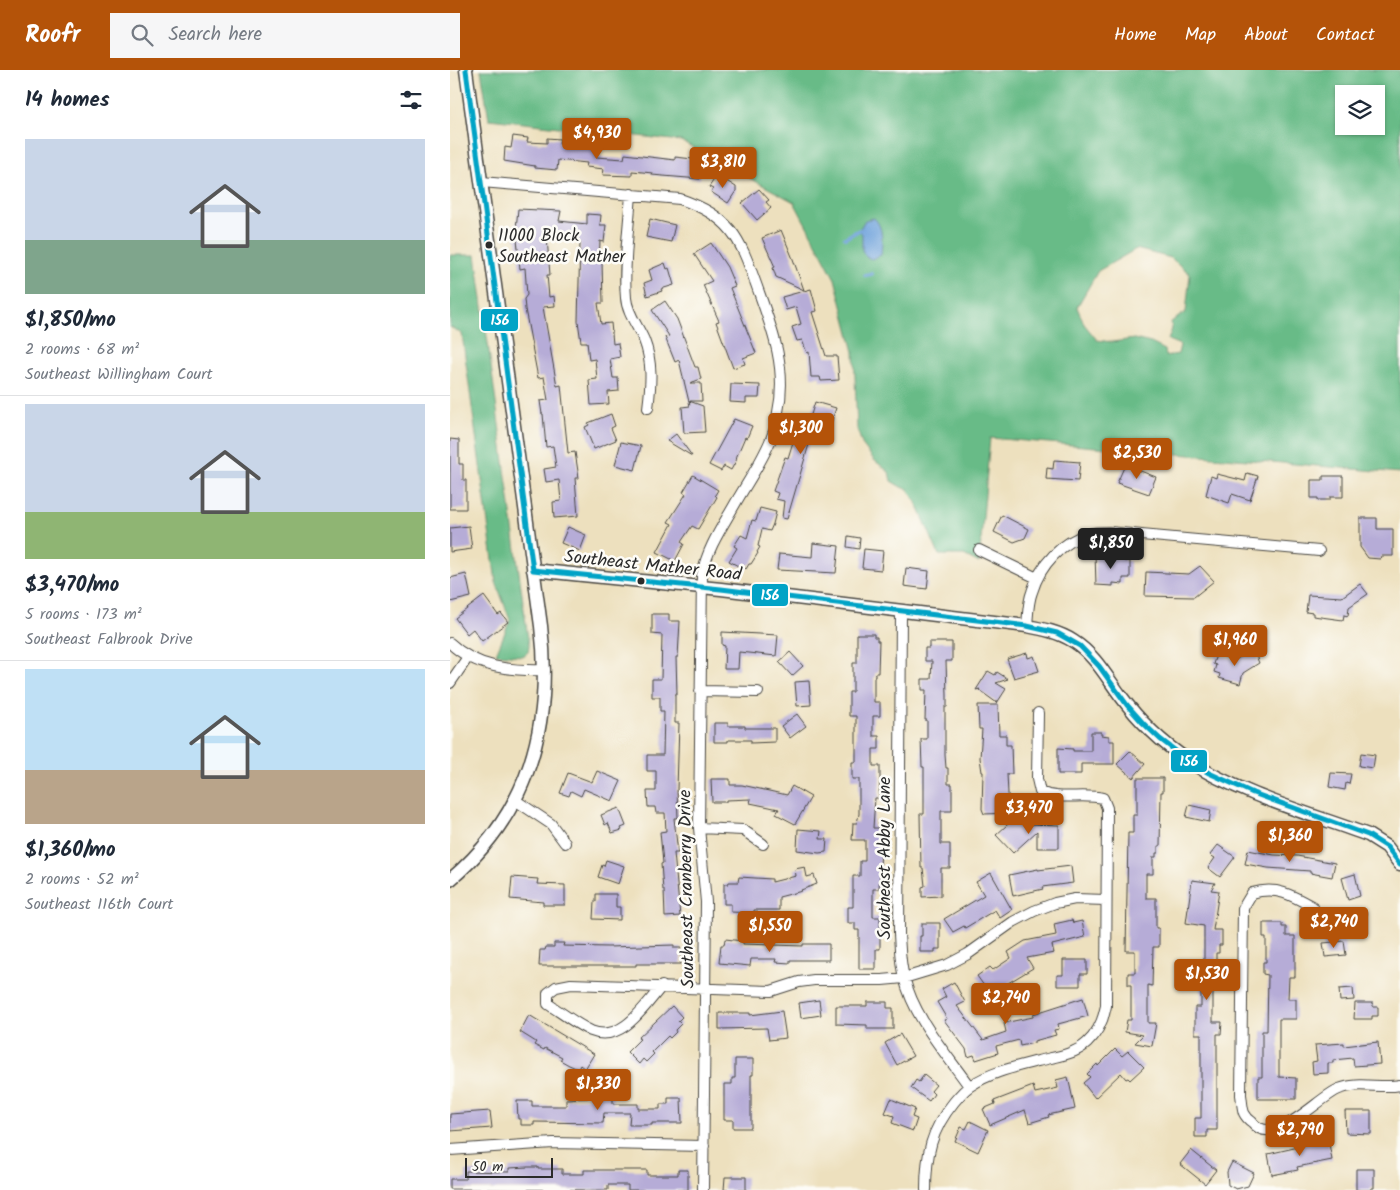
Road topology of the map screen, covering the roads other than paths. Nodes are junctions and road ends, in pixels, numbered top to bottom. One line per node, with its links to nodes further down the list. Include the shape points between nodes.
1 (466, 70): 2 (street)
2 (482, 182): 3 (street, Southeast Cranberry Drive); 7 (street)
3 (631, 194): 4 (street, via 626,300 650,361); 9 (street, Southeast Cranberry Drive, via 680,199 701,206 718,216 733,232 747,258 779,354 781,400 774,432 766,453 708,552)
4 (648, 408)
5 (979, 550): 8 (street)
6 (1319, 551): 8 (street, via 1108,532 1089,534 1069,543 1052,556)
7 (533, 570): 9 (street, Southeast Mather Road); 14 (street)
8 (1037, 578): 11 (street, via 1031,592)
9 (701, 587): 10 (street, Southeast Mather Road); 16 (street, Southeast Cranberry Drive)
10 (901, 611): 11 (street, Southeast Mather Road); 27 (street, Southeast Abby Lane, via 899,934)
11 (1027, 626): 23 (street, Southeast Mather Road, via 1065,636 1082,647 1146,725 1196,765 1226,782 1368,835 1387,847)
12 (450, 643): 13 (street)
13 (468, 657): 14 (street, via 498,668); 15 (street)
14 (545, 670): 19 (street, via 544,704 537,742)
15 (450, 683)
16 (700, 691): 17 (street); 20 (street, Southeast Cranberry Drive)
17 (758, 692)
18 (1038, 712): 25 (street, via 1037,779 1040,792 1049,796 1092,795 1103,798 1107,808)
19 (516, 800): 21 (street, via 551,824); 24 (street, via 486,844)
20 (700, 828): 22 (street, via 743,830); 29 (street, Southeast Cranberry Drive, via 706,902)
21 (565, 842)
22 (763, 844)
23 (1400, 864)
24 (450, 880)
25 (1106, 900): 27 (street, via 1076,899 1034,911 947,965); 31 (street, via 1106,1006 1096,1034 1073,1052 997,1072)
26 (1313, 907): 30 (street, via 1296,897 1264,889 1252,893 1244,908 1241,1095 1244,1113 1256,1127 1269,1132 1295,1120 1330,1093 1342,1088)
27 (904, 978): 29 (street, via 814,980 771,990); 31 (street, Southeast Abby Lane, via 924,1023)
28 (662, 986): 28 (street, via 571,984 556,987 548,993 548,1004 593,1032 609,1033 627,1025); 29 (street)
29 (705, 988): 32 (street, Southeast Cranberry Drive)
30 (1400, 1085)
31 (969, 1086): 35 (street, via 940,1121 933,1136)
32 (704, 1146): 33 (street, via 553,1143); 34 (street, Southeast Cranberry Drive)
33 (450, 1150)
34 (703, 1190)
35 (926, 1190)

